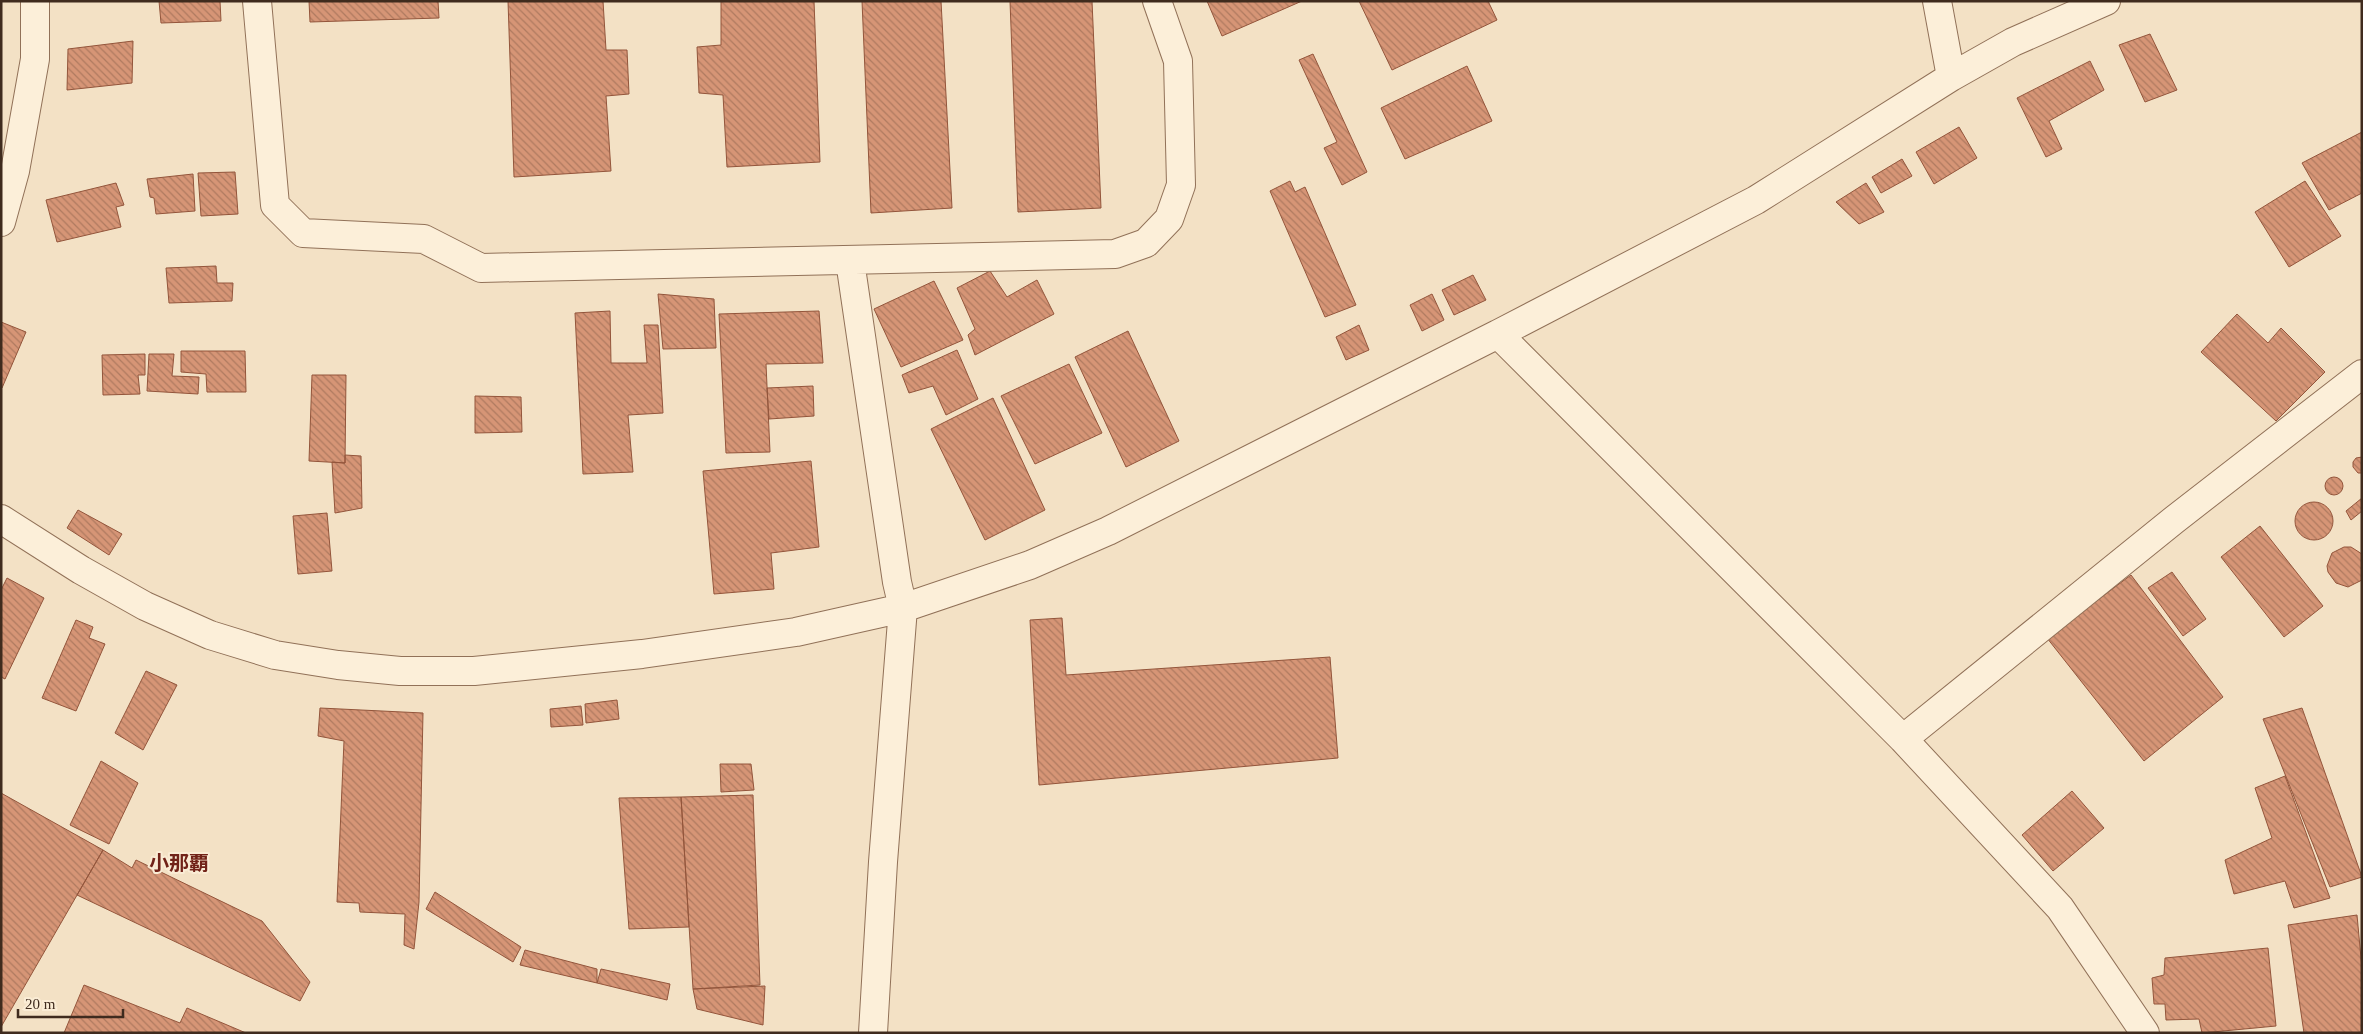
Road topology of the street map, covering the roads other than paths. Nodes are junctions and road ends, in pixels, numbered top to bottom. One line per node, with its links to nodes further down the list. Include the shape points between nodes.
1 (35, 1): 7 (street, via 35,59 15,171)
2 (257, 1): 8 (street, via 275,205 303,234 424,239 481,268)
3 (1158, 1): 8 (street, via 1178,61 1181,186 1169,219 1146,242 1116,254)
4 (1937, 1): 6 (street)
5 (2106, 1): 6 (street, via 2013,42)
6 (1951, 77): 9 (street, via 1756,200)
7 (1, 222)
8 (850, 261): 12 (street, via 897,582)
9 (1498, 334): 12 (street, via 1108,531 1030,565); 13 (street)
10 (2362, 374): 13 (street, via 2174,520)
11 (1, 519): 12 (street, via 145,606 210,635 275,655 338,665 391,670 474,671 642,654 796,632)
12 (904, 608): 14 (street)
13 (1903, 739): 15 (street, via 2060,908)
14 (872, 1033)
15 (2144, 1033)

